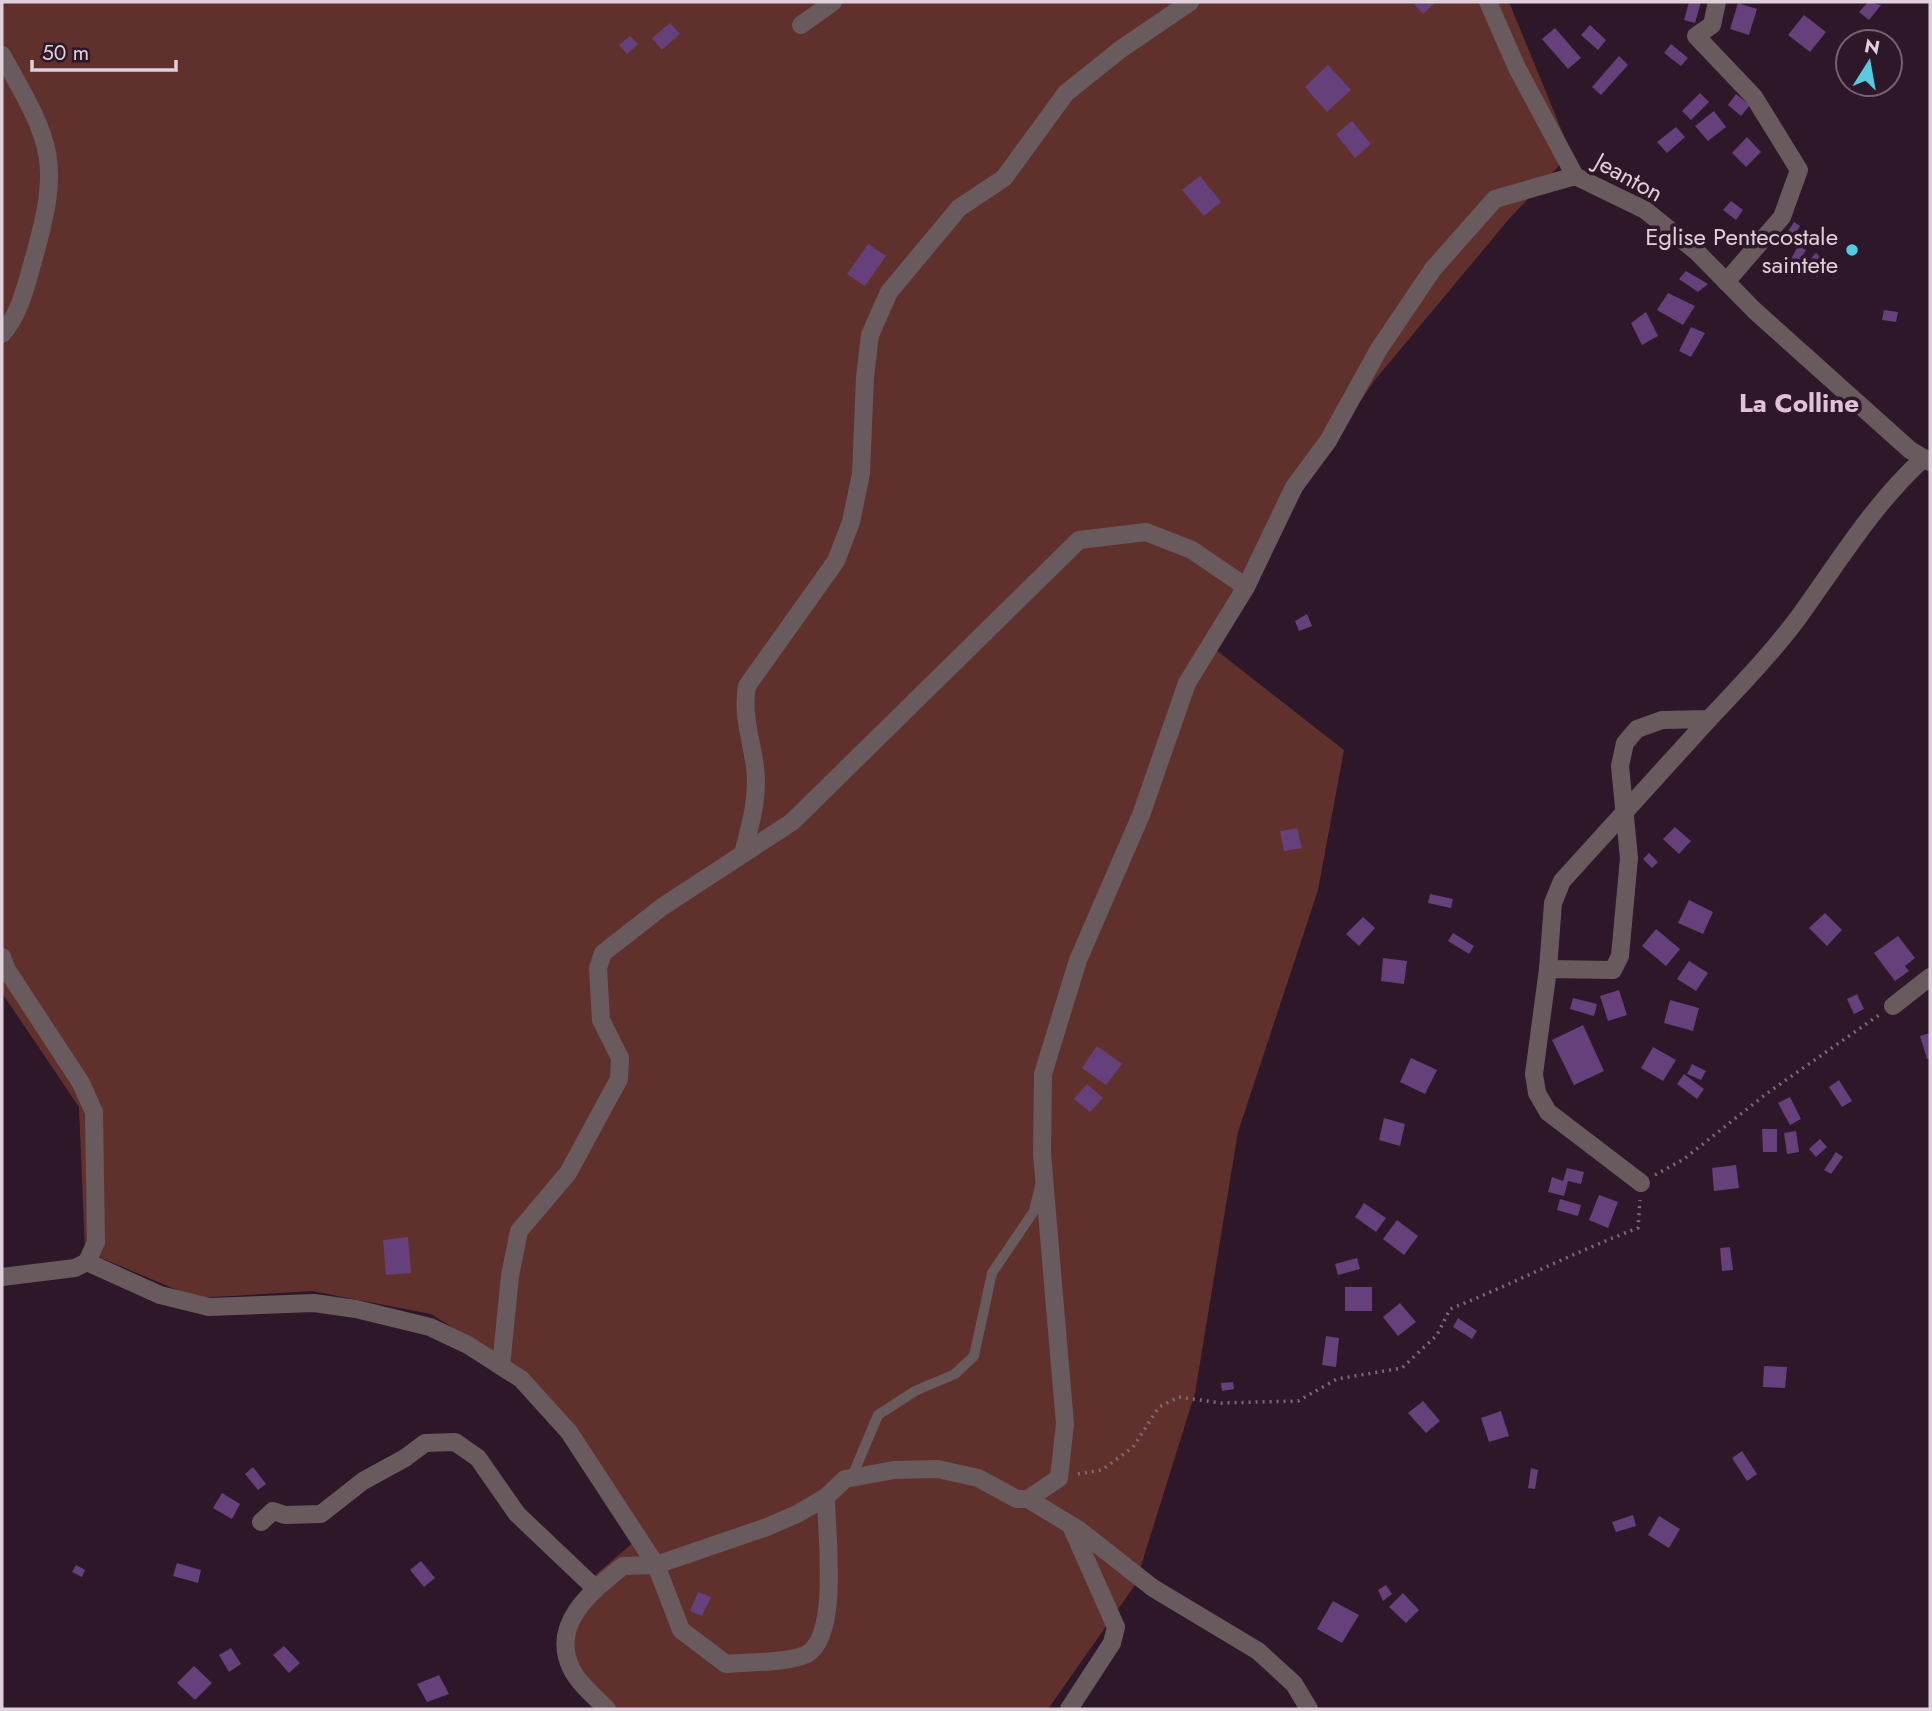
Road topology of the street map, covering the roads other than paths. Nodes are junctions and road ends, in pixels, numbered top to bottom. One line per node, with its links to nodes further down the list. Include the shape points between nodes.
1 (833, 2): 5 (street)
2 (1190, 2): 14 (street, via 1066,93 1004,178 960,208 889,292 870,335 861,474 851,522 836,561 747,685 743,710 755,770 755,806)
3 (1717, 2): 8 (street, via 1712,25 1696,36 1754,97 1799,170 1782,217)
4 (1490, 3): 7 (street, Jeanton)
5 (801, 25)
6 (2, 55): 9 (street, via 38,118 51,167 49,206 31,268 14,318)
7 (1575, 176): 8 (street, Jeanton, via 1645,210); 11 (street, via 1495,199 1433,269 1379,349 1328,441 1294,488)
8 (1726, 282): 10 (street, Jeanton, via 1910,450)
9 (2, 334)
10 (1927, 460): 12 (street, via 1903,477 1848,544 1779,642)
11 (1247, 587): 14 (street, via 1192,550 1146,532 1079,540 792,822); 19 (street, via 1187,683 1141,815 1078,960 1043,1074)
12 (1709, 719): 13 (street); 13 (street, via 1662,720 1637,729 1622,752)
13 (1626, 810): 16 (street, via 1556,891); 16 (street, via 1629,858 1620,956 1613,970)
14 (743, 854): 23 (street, via 662,906 603,953 597,968 601,1020 620,1058 620,1079 568,1173 519,1231)
15 (2, 957): 21 (street, via 81,1083 94,1112 96,1242)
16 (1548, 969): 20 (street, via 1534,1074 1537,1093 1548,1112)
17 (1930, 977): 18 (street)
18 (1894, 1006)
19 (1045, 1177): 24 (lane, via 1034,1211 992,1273 974,1356 955,1374 915,1391 877,1415); 26 (street, via 1065,1424 1059,1478)
20 (1641, 1183)
21 (87, 1262): 22 (street, via 75,1268); 23 (street, via 160,1295 209,1307 314,1303 430,1327)
22 (2, 1277)
23 (501, 1366): 29 (street, via 521,1379 569,1432)
24 (851, 1479): 25 (street, via 845,1479); 26 (street, via 894,1469 938,1468 978,1478 1017,1499)
25 (826, 1497): 29 (street, via 767,1527); 29 (street, via 828,1618 815,1648 804,1656 726,1664 681,1630)
26 (1028, 1499): 28 (street)
27 (261, 1522): 30 (street, via 272,1511 321,1514 363,1481 425,1443 455,1441 478,1458 517,1514)
28 (1071, 1525): 32 (street, via 1116,1627 1112,1643); 33 (street, via 1153,1588 1258,1651 1294,1684)
29 (656, 1565): 30 (street, via 623,1566)
30 (596, 1589): 31 (street, via 572,1614 565,1652 571,1670)
31 (607, 1709)
32 (1069, 1709)
33 (1309, 1709)

